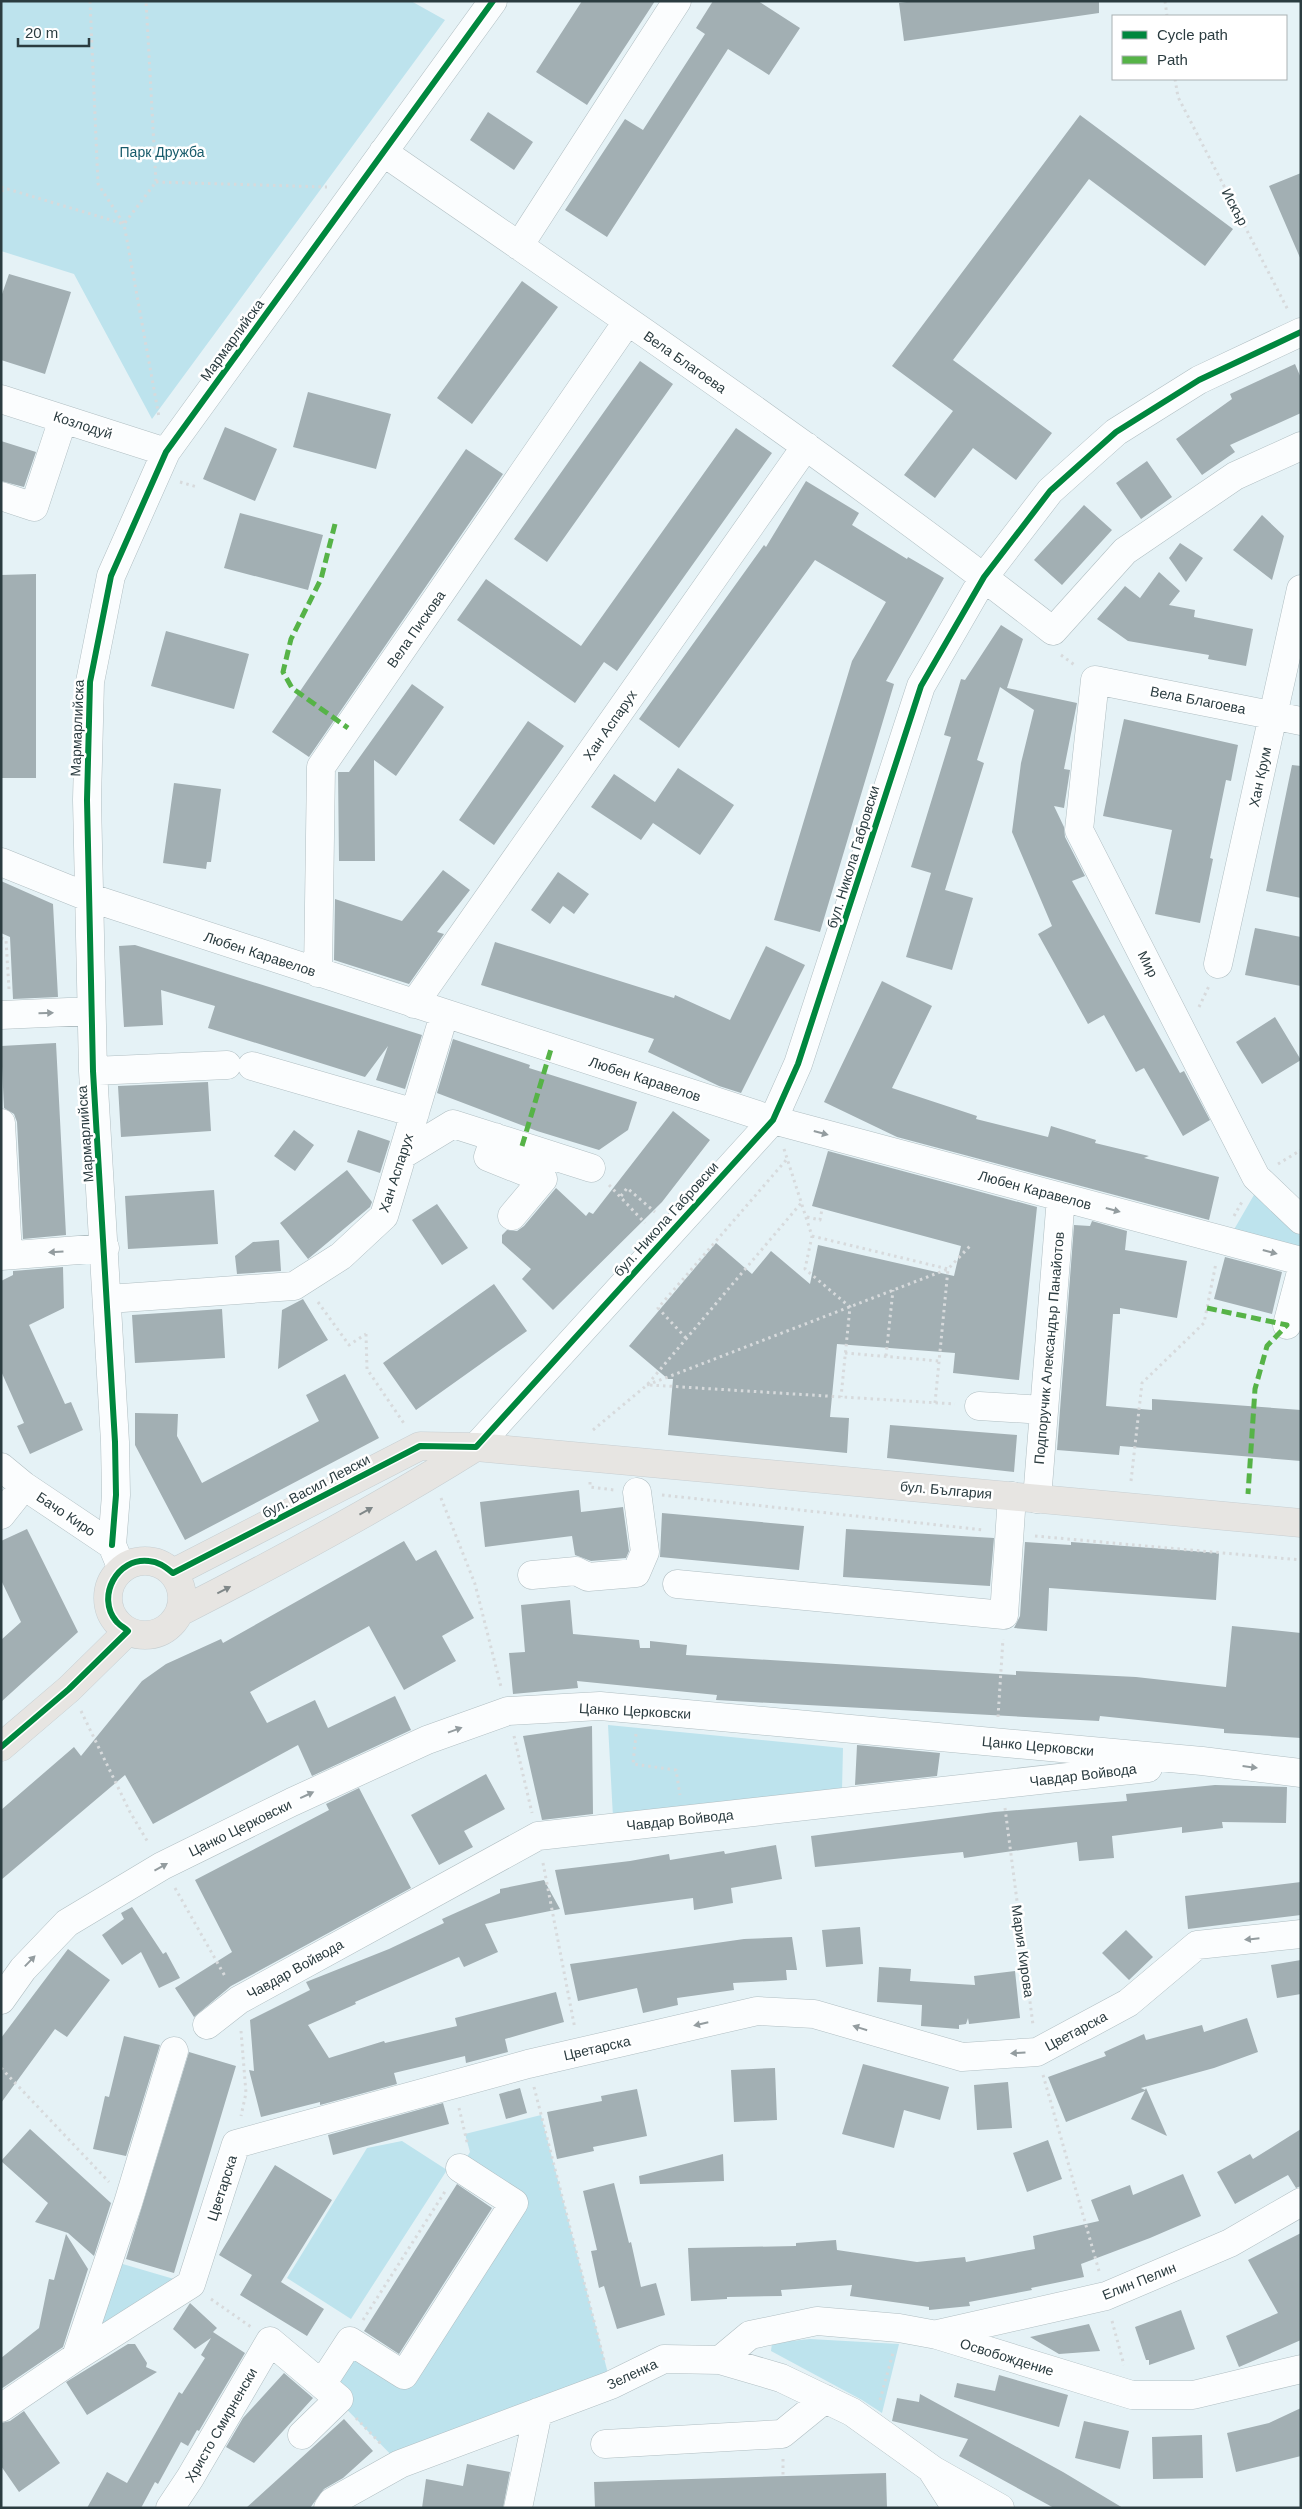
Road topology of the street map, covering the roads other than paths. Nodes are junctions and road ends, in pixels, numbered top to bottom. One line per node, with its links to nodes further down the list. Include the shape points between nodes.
1 (676, 1): 4 (street)
2 (484, 4): 3 (street, Мармарлийска)
3 (383, 152): 4 (street, Вела Благоева); 11 (street, Мармарлийска)
4 (519, 246): 5 (street, Вела Благоева)
5 (628, 322): 9 (street, Вела Благоева); 21 (street, Вела Пискова, via 321,768)
6 (1300, 332): 13 (street, бул. Никола Габровски, via 1199,380 1116,432 1050,491)
7 (1, 399): 8 (street, Козлодуй)
8 (63, 419): 11 (street, Козлодуй); 12 (street, via 34,507)
9 (806, 446): 13 (street, Вела Благоева); 22 (street, Хан Аспарух)
10 (1301, 446): 13 (street, Вела Благоева, via 1235,476 1125,552 1053,631)
11 (166, 452): 19 (street, Мармарлийска, via 111,576 90,682)
12 (1, 496)
13 (984, 576): 28 (street, бул. Никола Габровски, via 921,686 798,1064)
14 (1301, 589): 16 (street, Хан Крум)
15 (1094, 680): 16 (street, Вела Благоева); 35 (street, Мир, via 1079,830 1256,1177)
16 (1273, 715): 17 (street, Вела Благоева); 20 (street, Хан Крум)
17 (1301, 721)
18 (1, 862): 19 (street, Любен Каравелов)
19 (88, 896): 21 (street, Любен Каравелов); 24 (street, Мармарлийска)
20 (1218, 964)
21 (318, 973): 22 (street, Любен Каравелов)
22 (414, 1004): 25 (street, Любен Каравелов)
23 (6, 1006): 24 (street, one-way to 24)
24 (92, 1011): 26 (street, Мармарлийска)
25 (444, 1014): 27 (street, Хан Аспарух); 28 (street, Любен Каравелов)
26 (93, 1071): 27 (street, via 239,1066); 36 (street, Мармарлийска)
27 (415, 1113): 31 (street, Хан Аспарух)
28 (774, 1120): 33 (street, Любен Каравелов, one-way to 33); 44 (street, бул. Никола Габровски)
29 (1, 1123): 37 (street)
30 (494, 1138): 31 (street, via 453,1124); 32 (street); 34 (street, via 488,1157 543,1179)
31 (402, 1155): 40 (street, Хан Аспарух, via 384,1216 341,1256 294,1286)
32 (591, 1168)
33 (1061, 1197): 38 (street, Любен Каравелов, one-way to 38); 43 (street, Подпоручик Александър Панайотов)
34 (512, 1216)
35 (1301, 1220)
36 (105, 1248): 37 (street, one-way to 37); 40 (street, Мармарлийска)
37 (5, 1256)
38 (1301, 1261)
39 (1301, 1272): 41 (street)
40 (108, 1299): 51 (street, Мармарлийска)
41 (1287, 1325)
42 (979, 1406): 43 (street)
43 (1044, 1410): 48 (street, Подпоручик Александър Панайотов)
44 (476, 1447): 48 (main road, бул. България); 52 (main road, бул. Васил Левски, via 420,1446); 55 (main road, one-way to 44, via 431,1475)
45 (1, 1466): 46 (street, Бачо Киро)
46 (24, 1486): 49 (street); 51 (street, Бачо Киро)
47 (637, 1492): 53 (street, via 646,1552 636,1574 588,1577 576,1571)
48 (1024, 1497): 50 (main road, бул. България); 54 (street, via 1010,1533 1004,1615)
49 (1, 1514)
50 (1301, 1523)
51 (117, 1557): 52 (main road, via 134,1562 147,1560); 56 (main road, via 108,1591 109,1607 116,1621)
52 (174, 1573): 55 (main road, via 183,1597)
53 (532, 1575)
54 (677, 1584)
55 (180, 1612): 56 (main road, via 172,1624 160,1632 144,1635)
56 (128, 1631): 57 (main road)
57 (1, 1747)
58 (1202, 1761): 59 (street, one-way to 59); 61 (street, Цанко Церковски, one-way to 58, via 23,1969 67,1923 162,1866 427,1740 508,1711 600,1706); 62 (street, Чавдар Войвода, via 538,1836 239,2000)
59 (1301, 1774)
60 (1301, 1934): 67 (street, Цветарска, one-way to 67, via 1198,1945 1128,2002 1037,2052 962,2057 814,2014 757,2011 528,2064 236,2144 191,2284)
61 (1, 2000)
62 (207, 2025)
63 (174, 2050): 67 (street)
64 (460, 2168): 70 (street, via 514,2203 404,2375 350,2341)
65 (1301, 2202): 66 (street, Елин Пелин, via 1230,2243 1106,2296)
66 (937, 2335): 68 (street, Освобождение, via 899,2328 817,2322 750,2334); 69 (street, Освобождение, via 1132,2395 1192,2395)
67 (76, 2357): 72 (street)
68 (720, 2360): 71 (street, Зеленка, via 782,2378); 73 (street, Зеленка, via 664,2359 610,2385)
69 (1301, 2369)
70 (331, 2392): 74 (street); 78 (street, Христо Смирненски, via 270,2340)
71 (825, 2399): 75 (street, via 782,2434); 76 (street, Зеленка, via 852,2412)
72 (1, 2408)
73 (538, 2412): 79 (street, Зеленка, via 400,2464 332,2502); 80 (street)
74 (302, 2435)
75 (605, 2444)
76 (933, 2470): 77 (street); 81 (street, Зеленка)
77 (953, 2507)
78 (170, 2508)
79 (328, 2508)
80 (518, 2508)
81 (1000, 2508)

